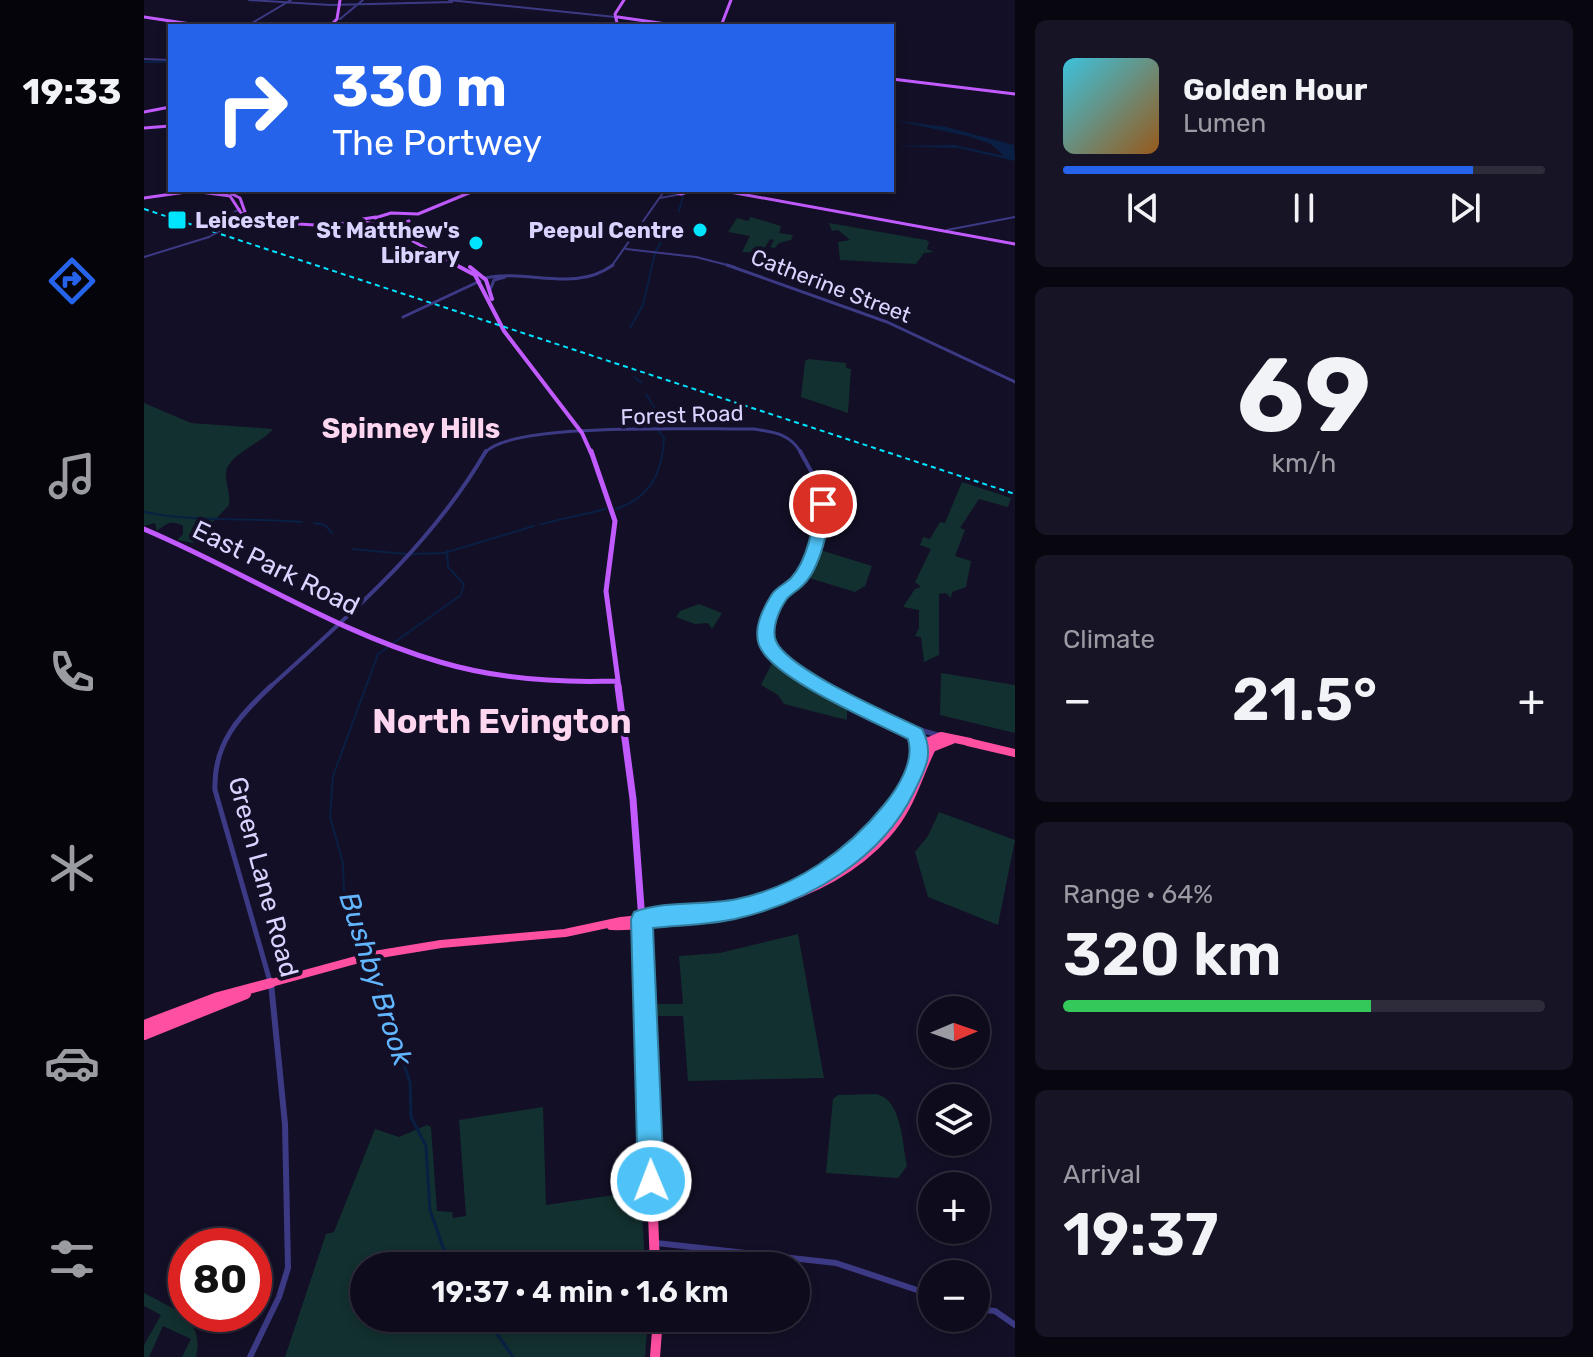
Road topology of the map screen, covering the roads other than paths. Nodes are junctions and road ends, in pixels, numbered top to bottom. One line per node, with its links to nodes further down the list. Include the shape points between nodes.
1 (249, 0): 8 (street)
2 (291, 0): 8 (street)
3 (624, 0): 11 (main road)
4 (731, 0): 16 (main road)
5 (453, 1): 6 (street); 11 (street)
6 (360, 2): 7 (street); 10 (street)
7 (342, 3): 8 (street); 10 (main road)
8 (285, 4): 13 (street)
9 (144, 17): 12 (main road)
10 (340, 17): 14 (main road)
11 (616, 18): 15 (main road)
12 (191, 24)
13 (250, 24)
14 (334, 24)
15 (662, 24)
16 (722, 24)
17 (144, 59): 18 (street)
18 (168, 60)
19 (894, 80): 21 (main road)
20 (894, 80): 22 (main road)
21 (907, 80): 22 (main road); 23 (main road)
22 (918, 82): 23 (main road)
23 (1015, 94)
24 (168, 107): 25 (main road)
25 (144, 112)
26 (168, 126): 27 (main road)
27 (144, 128)
28 (179, 192): 40 (main road)
29 (180, 192): 40 (main road)
30 (194, 192): 42 (main road, via 230,196)
31 (217, 192): 42 (main road, via 236,195)
32 (471, 192): 43 (main road, via 432,209)
33 (478, 192): 46 (main road)
34 (665, 192): 41 (street)
35 (674, 192): 39 (main road)
36 (688, 192): 39 (main road)
37 (730, 192): 49 (main road)
38 (737, 192): 49 (main road)
39 (681, 194): 41 (street)
40 (144, 198)
41 (656, 200): 54 (street)
42 (240, 209): 44 (main road, via 261,219 297,223); 47 (main road, via 270,223); 56 (street, bridge, via 231,214 227,227 209,237)
43 (402, 214): 44 (main road); 46 (main road)
44 (376, 217): 47 (main road)
45 (1015, 217): 49 (street)
46 (408, 222): 48 (main road); 50 (main road, via 404,232)
47 (375, 224): 48 (main road)
48 (389, 228): 52 (main road)
49 (943, 229): 51 (main road)
50 (415, 239): 52 (main road); 53 (main road)
51 (1015, 244)
52 (422, 246): 55 (main road)
53 (432, 248): 55 (main road); 57 (main road)
54 (626, 249): 58 (street, via 609,269 589,277); 65 (street, Catherine Street, via 723,263 862,313)
55 (439, 254): 60 (main road)
56 (144, 257)
57 (472, 268): 59 (street); 60 (main road)
58 (523, 275): 59 (street); 60 (street); 62 (street, via 494,280)
59 (492, 276): 60 (street)
60 (483, 282): 61 (main road); 62 (main road); 64 (main road)
61 (472, 286): 63 (street)
62 (490, 291): 64 (main road)
63 (403, 317)
64 (498, 322): 66 (main road)
65 (1015, 382)
66 (574, 423): 67 (street, via 572,429); 68 (main road)
67 (557, 432): 68 (street, Forest Road); 69 (street, Forest Road, via 513,436)
68 (582, 433): 72 (main road, via 618,526 606,591); 73 (street, Forest Road, via 782,433 803,453 824,513 800,579 780,595 771,612 768,645 797,673)
69 (490, 446): 71 (street, Green Lane Road, via 420,545)
70 (144, 529): 71 (main road, East Park Road)
71 (340, 622): 72 (main road, East Park Road, via 426,658 487,672); 79 (street, Green Lane Road, via 239,716 214,767 218,802)
72 (616, 681): 78 (main road, via 636,826)
73 (898, 724): 74 (street); 75 (street)
74 (941, 736): 75 (highway); 76 (highway)
75 (925, 742): 76 (highway); 78 (highway, via 899,800 845,859 779,896 738,909); 78 (highway, via 909,805 877,844 822,883 782,902 712,920)
76 (970, 742): 77 (highway)
77 (1015, 753)
78 (642, 922): 79 (highway, via 374,955); 81 (highway)
79 (271, 983): 80 (highway); 87 (street, Green Lane Road, via 287,1167 288,1255 285,1280)
80 (146, 1030)
81 (653, 1242): 82 (highway); 83 (street, via 836,1263)
82 (654, 1252)
83 (918, 1290)
84 (990, 1310): 85 (street)
85 (1015, 1325)
86 (657, 1332): 88 (highway)
87 (250, 1357)
88 (655, 1357)

